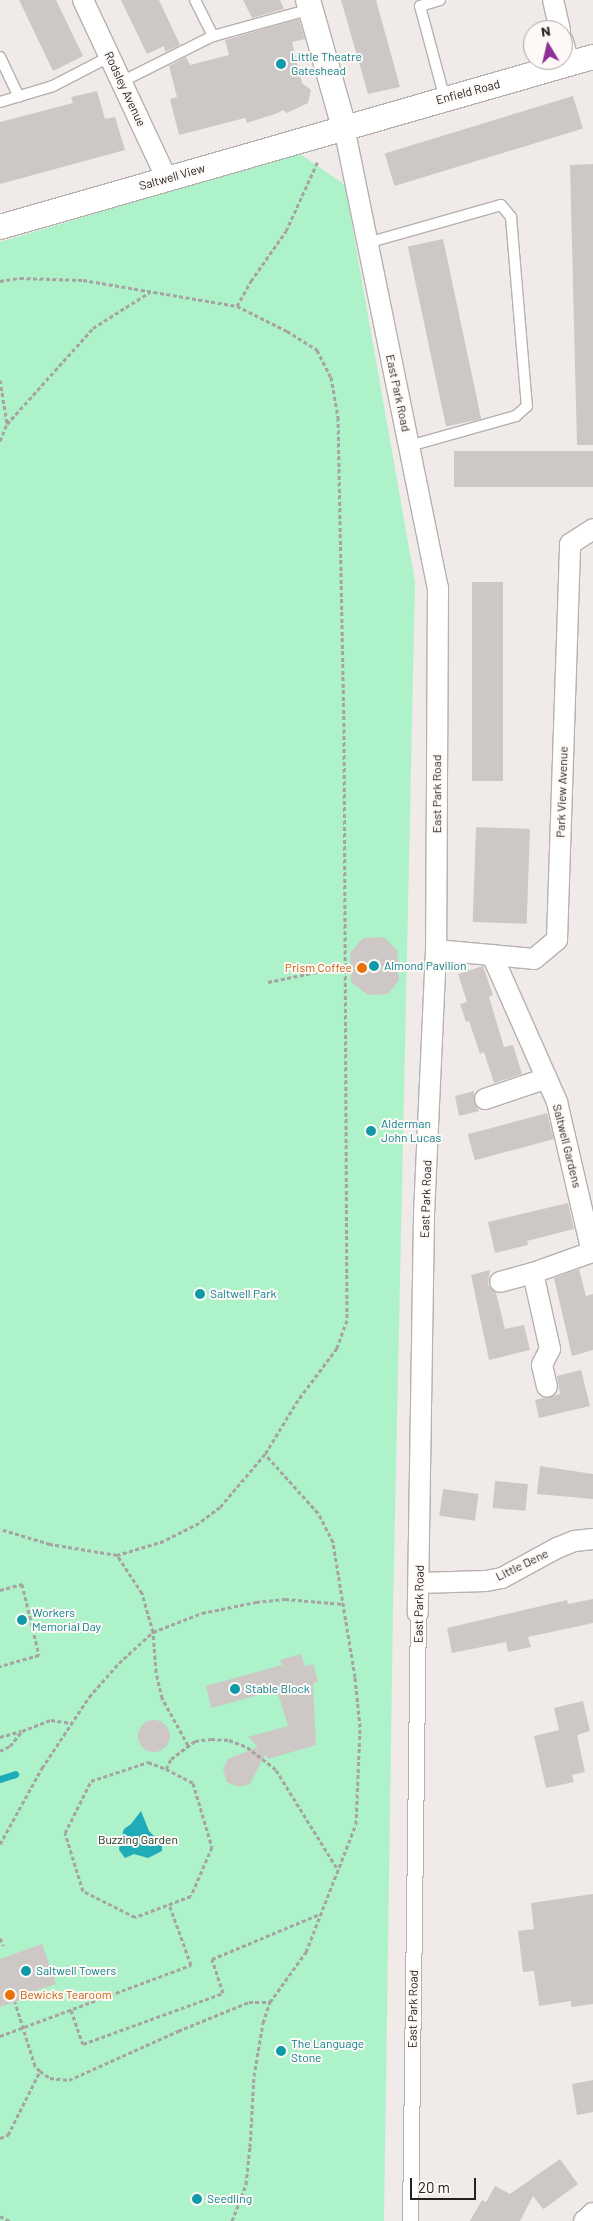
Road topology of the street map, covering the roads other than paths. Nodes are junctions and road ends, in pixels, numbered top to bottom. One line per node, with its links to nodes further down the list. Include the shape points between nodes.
1 (83, 0): 10 (street, Rodsley Avenue)
2 (195, 0): 8 (lane)
3 (440, 0): 5 (lane)
4 (553, 0): 7 (street)
5 (418, 3): 16 (lane)
6 (310, 5): 8 (lane); 18 (street)
7 (558, 20)
8 (213, 36): 14 (lane)
9 (0, 56): 15 (lane)
10 (110, 57): 14 (street, Rodsley Avenue); 15 (lane, via 53,86)
11 (593, 58): 12 (street, Enfield Road)
12 (573, 63)
13 (548, 70): 16 (street, Enfield Road)
14 (121, 82): 19 (street, Rodsley Avenue)
15 (19, 97): 17 (lane)
16 (445, 99): 18 (street, Enfield Road)
17 (0, 102)
18 (338, 128): 19 (street, Saltwell View); 21 (street, East Park Road)
19 (167, 179): 20 (street, Saltwell View)
20 (0, 227)
21 (367, 243): 22 (street, East Park Road); 22 (lane, via 501,205 511,218 527,406 516,416)
22 (409, 446): 24 (street, East Park Road, via 438,587)
23 (593, 529): 25 (street, Park View Avenue, via 570,544 557,940 534,959)
24 (436, 950): 25 (street, Park View Avenue); 32 (street, East Park Road, via 424,1216)
25 (492, 955): 26 (street, Saltwell Gardens)
26 (547, 1078): 27 (street); 28 (street, Saltwell Gardens, via 557,1102 592,1252)
27 (485, 1099)
28 (533, 1273): 29 (street, Saltwell Gardens); 30 (street, via 550,1349 542,1365)
29 (500, 1282)
30 (547, 1386)
31 (593, 1539): 32 (street, Little Dene, via 558,1548 502,1578)
32 (419, 1583): 33 (street, East Park Road)
33 (418, 1613): 35 (street, East Park Road)
34 (593, 2213): 36 (street)
35 (410, 2221)
36 (584, 2221)

